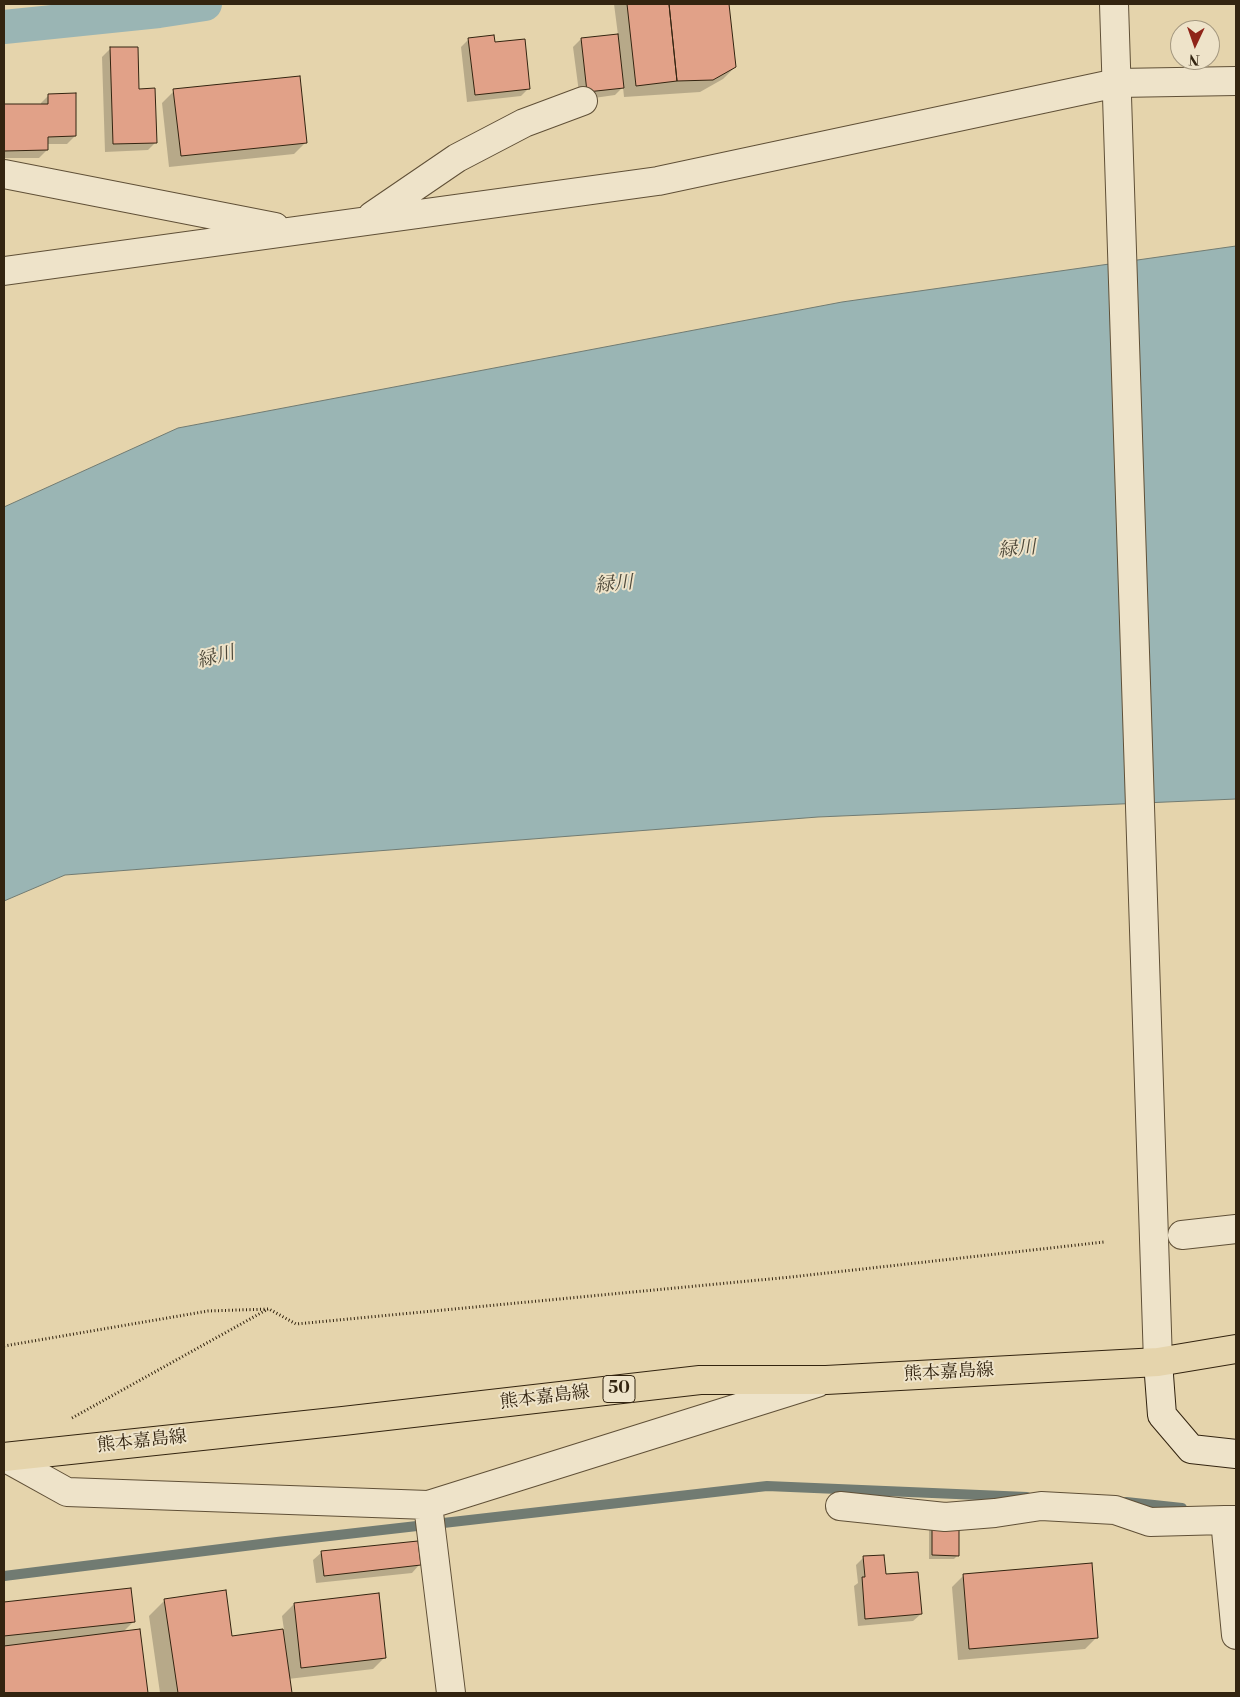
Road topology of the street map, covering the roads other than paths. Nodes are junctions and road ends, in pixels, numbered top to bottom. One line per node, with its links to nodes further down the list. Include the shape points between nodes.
1 (1114, 4): 3 (street)
2 (1236, 81): 3 (street)
3 (1117, 82): 6 (street, via 658,181); 12 (street)
4 (583, 101): 6 (street, via 524,123 457,158)
5 (4, 174): 7 (street)
6 (368, 219): 7 (street)
7 (296, 231): 8 (street)
8 (4, 270)
9 (1236, 1228): 10 (street)
10 (1182, 1235)
11 (1236, 1349): 12 (main road, 熊本嘉島線 / 50)
12 (1158, 1362): 13 (main road, 熊本嘉島線 / 50); 14 (street, via 1162,1415 1191,1449)
13 (826, 1380): 15 (main road, 熊本嘉島線 / 50, via 700,1380); 16 (street)
14 (1236, 1454)
15 (4, 1457): 16 (street, via 68,1492)
16 (428, 1505): 20 (street)
17 (840, 1506): 18 (street, via 944,1518 1041,1506 1115,1510 1150,1522)
18 (1230, 1520): 19 (street)
19 (1236, 1634)
20 (451, 1693)

